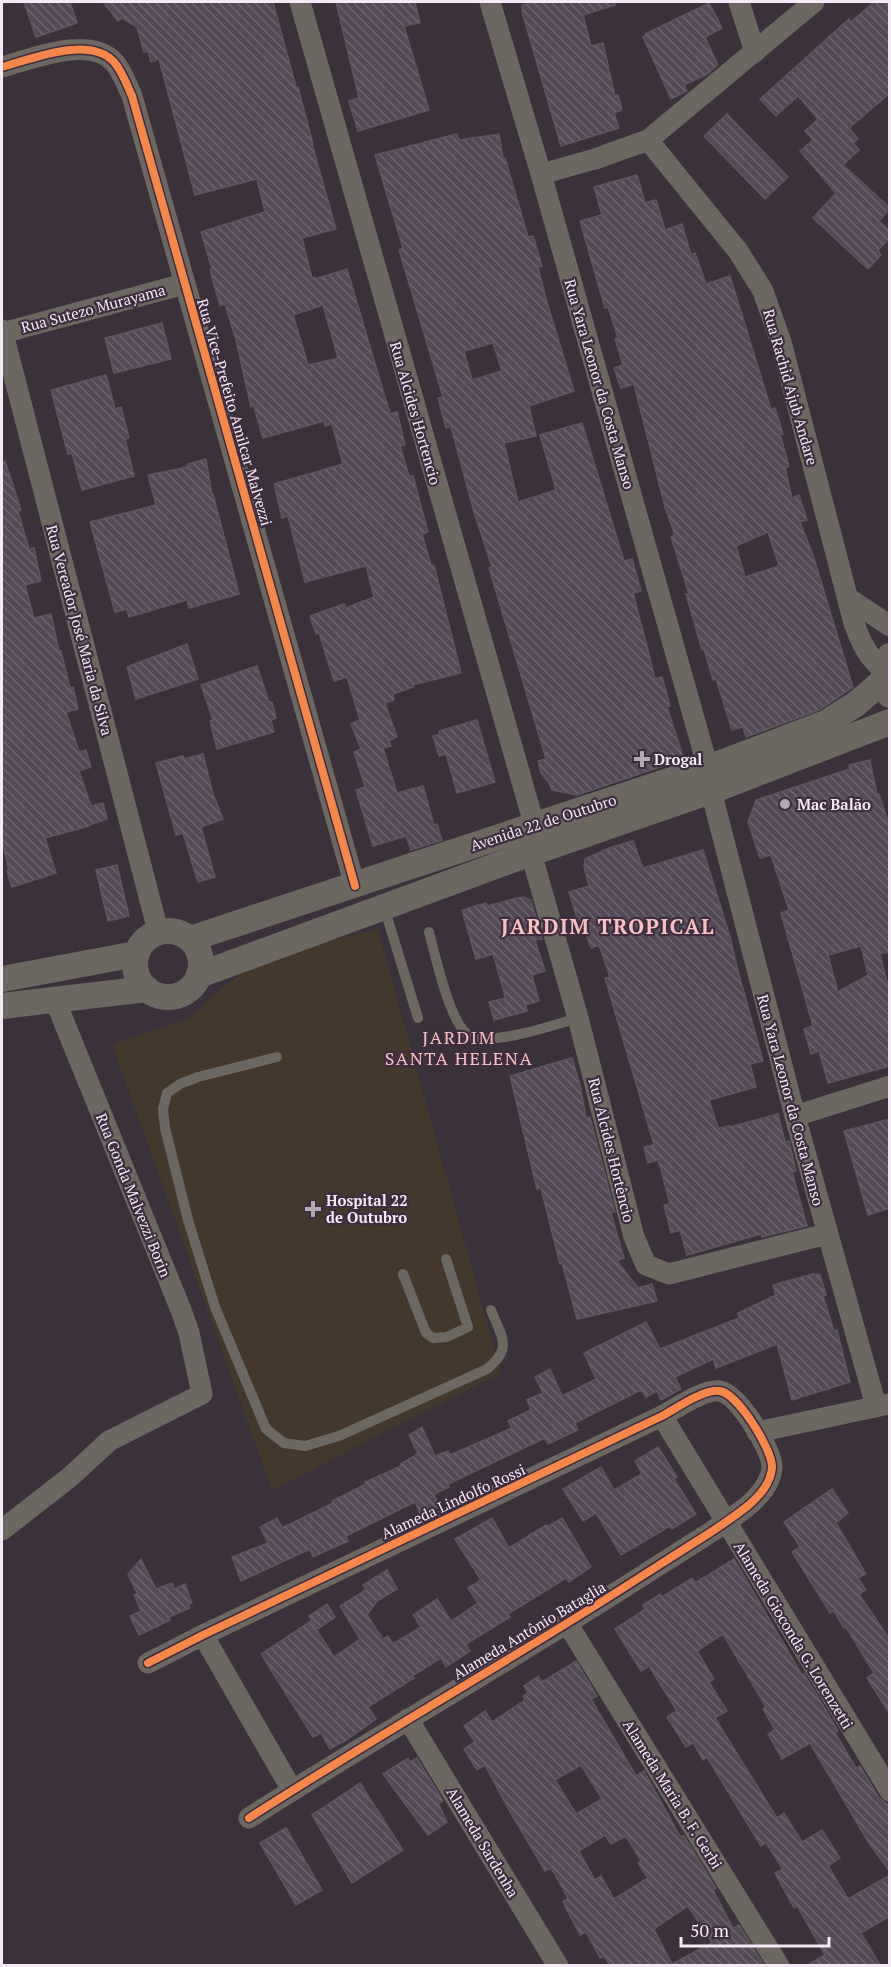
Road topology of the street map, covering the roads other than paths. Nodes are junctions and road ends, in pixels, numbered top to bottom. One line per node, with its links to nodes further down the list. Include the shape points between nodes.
1 (300, 2): 16 (street, Rua Alcides Hortencio)
2 (490, 2): 8 (street, Rua Yara Leonor da Costa Manso)
3 (739, 2): 5 (street)
4 (814, 2): 5 (street)
5 (755, 52): 7 (street)
6 (2, 67): 9 (street, Rua Vice-Prefeito Amilcar Malvezzi, via 63,51 89,50 104,54 116,64 132,96)
7 (648, 140): 8 (street); 11 (street, Rua Rachid Ajub Andare, via 738,251 763,291 781,342)
8 (541, 174): 15 (street, Rua Yara Leonor da Costa Manso)
9 (184, 284): 10 (street, Rua Sutezo Murayama); 18 (street, Rua Vice-Prefeito Amilcar Malvezzi)
10 (2, 332): 20 (street, Rua Vereador José Maria da Silva)
11 (848, 598): 12 (street); 13 (street, Rua Rachid Ajub Andare, via 865,651)
12 (890, 626)
13 (887, 676): 15 (street, Avenida 22 de Outubro, via 848,710 826,723)
14 (889, 723): 15 (street, Avenida 22 de Outubro)
15 (709, 780): 16 (street, Avenida 22 de Outubro); 17 (street, Avenida 22 de Outubro); 33 (street, Rua Yara Leonor da Costa Manso)
16 (534, 824): 18 (street, Avenida 22 de Outubro)
17 (531, 853): 19 (street, Avenida 22 de Outubro); 30 (street, Rua Alcides Hortêncio)
18 (355, 885): 22 (street, Avenida 22 de Outubro)
19 (384, 907): 24 (street, Avenida 22 de Outubro); 29 (lane)
20 (158, 931): 22 (street, via 179,932); 23 (street, via 147,938)
21 (429, 932): 30 (lane, via 456,1019 471,1037 494,1039)
22 (190, 939): 24 (street, via 199,952)
23 (136, 954): 25 (street); 26 (street, via 137,977)
24 (199, 975): 26 (street, Avenida 22 de Outubro, via 189,989 174,996 162,997)
25 (2, 979)
26 (147, 989): 27 (street, Avenida 22 de Outubro)
27 (54, 1000): 28 (street, Avenida 22 de Outubro); 42 (street, Rua Gonda Malvezzi Borin, via 181,1310 202,1394 109,1441 70,1478)
28 (2, 1006)
29 (418, 1018)
30 (578, 1018): 34 (street, Rua Alcides Hortêncio, via 634,1238 646,1265 669,1274)
31 (277, 1057): 37 (lane, via 180,1084 167,1093 163,1109 166,1136 188,1220 215,1307 266,1429 284,1443 305,1446 339,1436 487,1370 500,1358 503,1347)
32 (890, 1086): 33 (street)
33 (795, 1116): 34 (street, Rua Yara Leonor da Costa Manso)
34 (827, 1234): 38 (street, Rua Yara Leonor da Costa Manso)
35 (446, 1259): 36 (lane, via 468,1327 447,1337 433,1338 426,1333)
36 (403, 1274)
37 (491, 1310)
38 (883, 1405): 40 (street)
39 (662, 1416): 40 (street, Alameda Lindolfo Rossi, via 702,1395 720,1391 734,1399); 41 (street, Alameda Gioconda G. Lorenzetti); 44 (street, Alameda Lindolfo Rossi)
40 (757, 1432): 41 (street, Alameda Antônio Bataglia, via 769,1455 771,1474 762,1492)
41 (726, 1523): 43 (street, Alameda Antônio Bataglia); 48 (street, Alameda Gioconda G. Lorenzetti)
42 (2, 1530)
43 (567, 1623): 46 (street, Alameda Antônio Bataglia); 51 (street, Alameda Maria B. F. Gerbi)
44 (203, 1635): 45 (street, Alameda Lindolfo Rossi); 47 (street)
45 (148, 1663)
46 (408, 1719): 47 (street, Alameda Antônio Bataglia); 50 (street, Alameda Sardenha)
47 (292, 1790): 49 (street, Alameda Antônio Bataglia)
48 (890, 1791)
49 (249, 1818)
50 (558, 1965)
51 (779, 1965)

